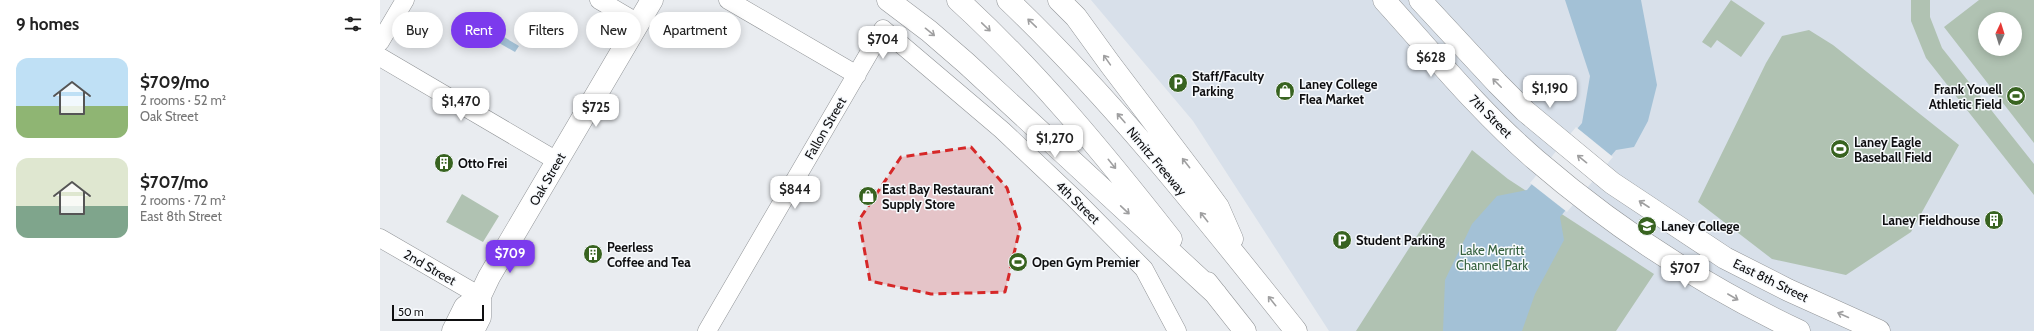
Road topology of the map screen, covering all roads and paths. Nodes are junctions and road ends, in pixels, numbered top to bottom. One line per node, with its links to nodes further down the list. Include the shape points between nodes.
1 (405, 0): 14 (street)
2 (599, 0): 11 (street)
3 (652, 0): 12 (main road, Oak Street)
4 (728, 0): 17 (street)
5 (888, 0): 21 (main road, one-way to 21, via 966,63)
6 (958, 0): 21 (main road, one-way to 21, via 1016,56 1078,124)
7 (1008, 0): 20 (main road, Nimitz Freeway, one-way to 7, via 1112,108)
8 (1059, 0): 20 (main road, one-way to 8, via 1218,207 1076,17)
9 (1384, 0): 29 (main road, 7th Street, one-way to 29, via 1478,104 1536,159 1594,208 1675,263)
10 (1420, 0): 30 (main road, East 8th Street, one-way to 10, via 1725,258 1612,183 1552,134 1497,83)
11 (619, 12)
12 (641, 18)
13 (883, 30): 17 (street, Fallon Street); 26 (street, 4th Street, via 1002,130 1144,269)
14 (380, 42)
15 (623, 48): 18 (main road, Oak Street)
16 (380, 57): 18 (street)
17 (856, 75): 25 (street, Fallon Street)
18 (557, 161): 22 (main road, Oak Street)
19 (380, 238): 22 (street, 2nd Street)
20 (1246, 269): 28 (main road, Nimitz Freeway, one-way to 20)
21 (1216, 294): 27 (main road)
22 (480, 296): 23 (main road, Oak Street, via 465,307); 24 (main road, Oak Street, via 480,317)
23 (453, 331)
24 (473, 331)
25 (708, 331)
26 (1177, 331)
27 (1245, 331)
28 (1296, 331)
29 (1799, 331)
30 (1879, 331)

